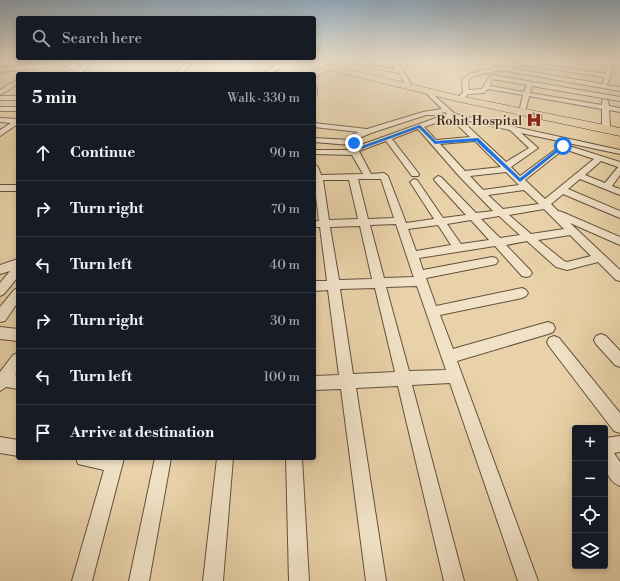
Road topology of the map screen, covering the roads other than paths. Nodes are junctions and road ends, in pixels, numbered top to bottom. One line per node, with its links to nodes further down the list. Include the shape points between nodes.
1 (415, 88): 9 (main road)
2 (427, 88): 11 (main road)
3 (464, 88): 11 (street)
4 (486, 88): 11 (street, via 484,91)
5 (493, 88): 10 (street)
6 (529, 88): 10 (street)
7 (557, 88): 12 (street)
8 (604, 88): 12 (street)
9 (427, 91): 11 (main road); 21 (street)
10 (527, 94): 16 (street); 17 (street)
11 (463, 96): 16 (main road); 33 (main road)
12 (605, 97): 15 (street); 17 (street)
13 (0, 98): 14 (street)
14 (16, 98)
15 (620, 99)
16 (523, 108): 29 (main road)
17 (606, 108): 20 (street); 29 (street)
18 (0, 109): 19 (street)
19 (16, 109)
20 (620, 110)
21 (448, 112): 28 (street); 31 (street); 32 (street, via 425,113); 36 (street)
22 (0, 120): 23 (street)
23 (16, 121)
24 (16, 122): 26 (street)
25 (0, 126): 26 (street)
26 (10, 126): 34 (street)
27 (316, 126): 32 (street)
28 (420, 126): 35 (street); 38 (street)
29 (606, 126): 30 (main road)
30 (620, 128)
31 (513, 129): 41 (street); 44 (street, via 534,148)
32 (368, 131): 39 (street, via 354,137)
33 (620, 132)
34 (0, 134)
35 (388, 138): 39 (street); 64 (street)
36 (477, 139): 38 (street); 44 (street)
37 (316, 140): 39 (street)
38 (435, 142): 47 (street)
39 (354, 149): 40 (street); 49 (street)
40 (316, 152)
41 (620, 152)
42 (600, 158): 43 (street); 48 (street); 52 (street, via 563,146)
43 (620, 165)
44 (507, 168): 47 (street); 52 (street)
45 (620, 169): 54 (street)
46 (316, 174): 50 (street)
47 (462, 174): 59 (street)
48 (578, 176): 54 (street); 57 (street)
49 (369, 177): 50 (street); 67 (street, via 384,176)
50 (353, 178): 65 (street)
51 (438, 179): 63 (street)
52 (523, 183): 59 (street); 60 (street)
53 (316, 186): 66 (street)
54 (606, 187): 58 (street)
55 (0, 188): 56 (street)
56 (16, 188)
57 (562, 190): 60 (street); 62 (street)
58 (620, 192)
59 (481, 193): 61 (street)
60 (548, 207): 61 (street); 68 (street); 70 (street)
61 (501, 213): 63 (street); 69 (street)
62 (620, 215)
63 (473, 217): 64 (street); 71 (street)
64 (441, 221): 67 (street); 72 (street)
65 (364, 222): 66 (street); 67 (street); 82 (street)
66 (319, 224): 83 (street)
67 (401, 224): 73 (street)
68 (572, 231): 69 (street); 74 (street)
69 (529, 238): 71 (street); 74 (street, via 563,265)
70 (620, 241)
71 (497, 243): 72 (street); 79 (street)
72 (459, 249): 73 (street)
73 (412, 255): 81 (street)
74 (600, 258): 80 (street)
75 (492, 261): 81 (street)
76 (16, 264): 77 (street)
77 (0, 270)
78 (16, 271): 85 (street)
79 (526, 273)
80 (620, 277)
81 (420, 278): 82 (street); 88 (street)
82 (379, 283): 83 (street); 99 (street)
83 (334, 285): 84 (street); 102 (street)
84 (316, 286)
85 (0, 291)
86 (522, 293): 88 (street)
87 (16, 296): 89 (street)
88 (432, 312): 95 (street)
89 (0, 317)
90 (548, 328): 95 (street)
91 (0, 333): 92 (street)
92 (16, 335)
93 (601, 340): 96 (street)
94 (554, 342): 104 (street)
95 (448, 356): 98 (street)
96 (620, 361)
97 (16, 362): 100 (street)
98 (455, 376): 99 (street); 121 (street)
99 (403, 378): 102 (street); 120 (street)
100 (2, 382): 101 (street)
101 (16, 382)
102 (347, 382): 103 (street); 119 (street)
103 (316, 383)
104 (620, 425)
105 (620, 444): 107 (street)
106 (0, 445): 108 (street)
107 (608, 446)
108 (16, 448)
109 (608, 459): 114 (street)
110 (115, 460): 115 (street)
111 (163, 460): 116 (street)
112 (225, 460): 117 (street)
113 (294, 460): 118 (street)
114 (620, 477)
115 (82, 581)
116 (139, 581)
117 (213, 581)
118 (299, 581)
119 (376, 581)
120 (454, 581)
121 (528, 581)

